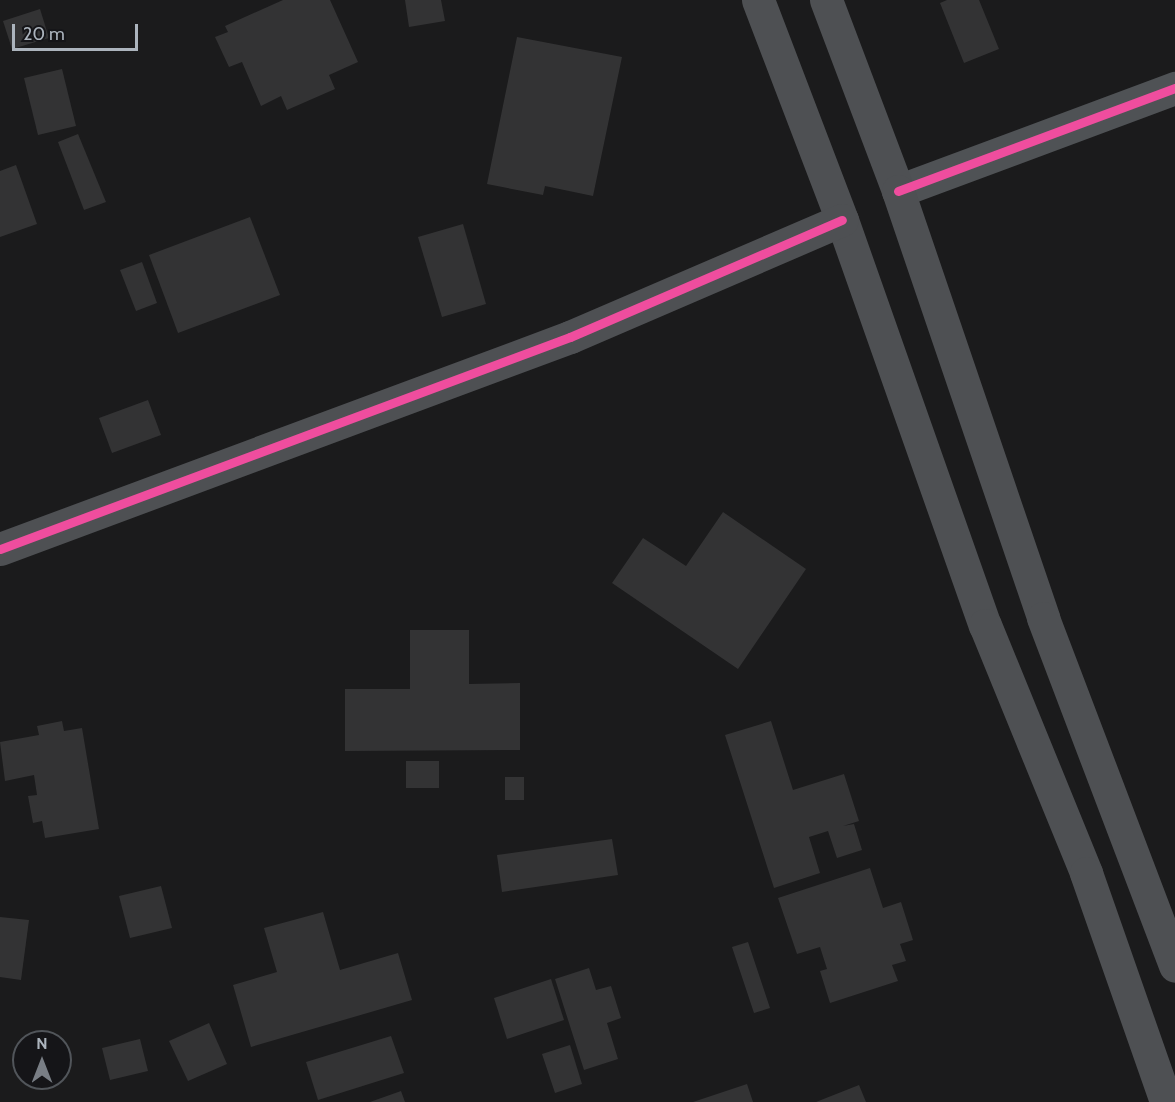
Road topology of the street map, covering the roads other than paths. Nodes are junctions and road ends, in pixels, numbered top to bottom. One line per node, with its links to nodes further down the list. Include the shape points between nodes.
1 (758, 0): 5 (main road)
2 (826, 0): 4 (main road)
3 (1175, 88): 4 (street)
4 (898, 191): 7 (main road, via 1043,618)
5 (842, 220): 6 (main road, via 570,337); 8 (main road, via 985,625 1086,873)
6 (0, 549)
7 (1175, 966)
8 (1166, 1102)

